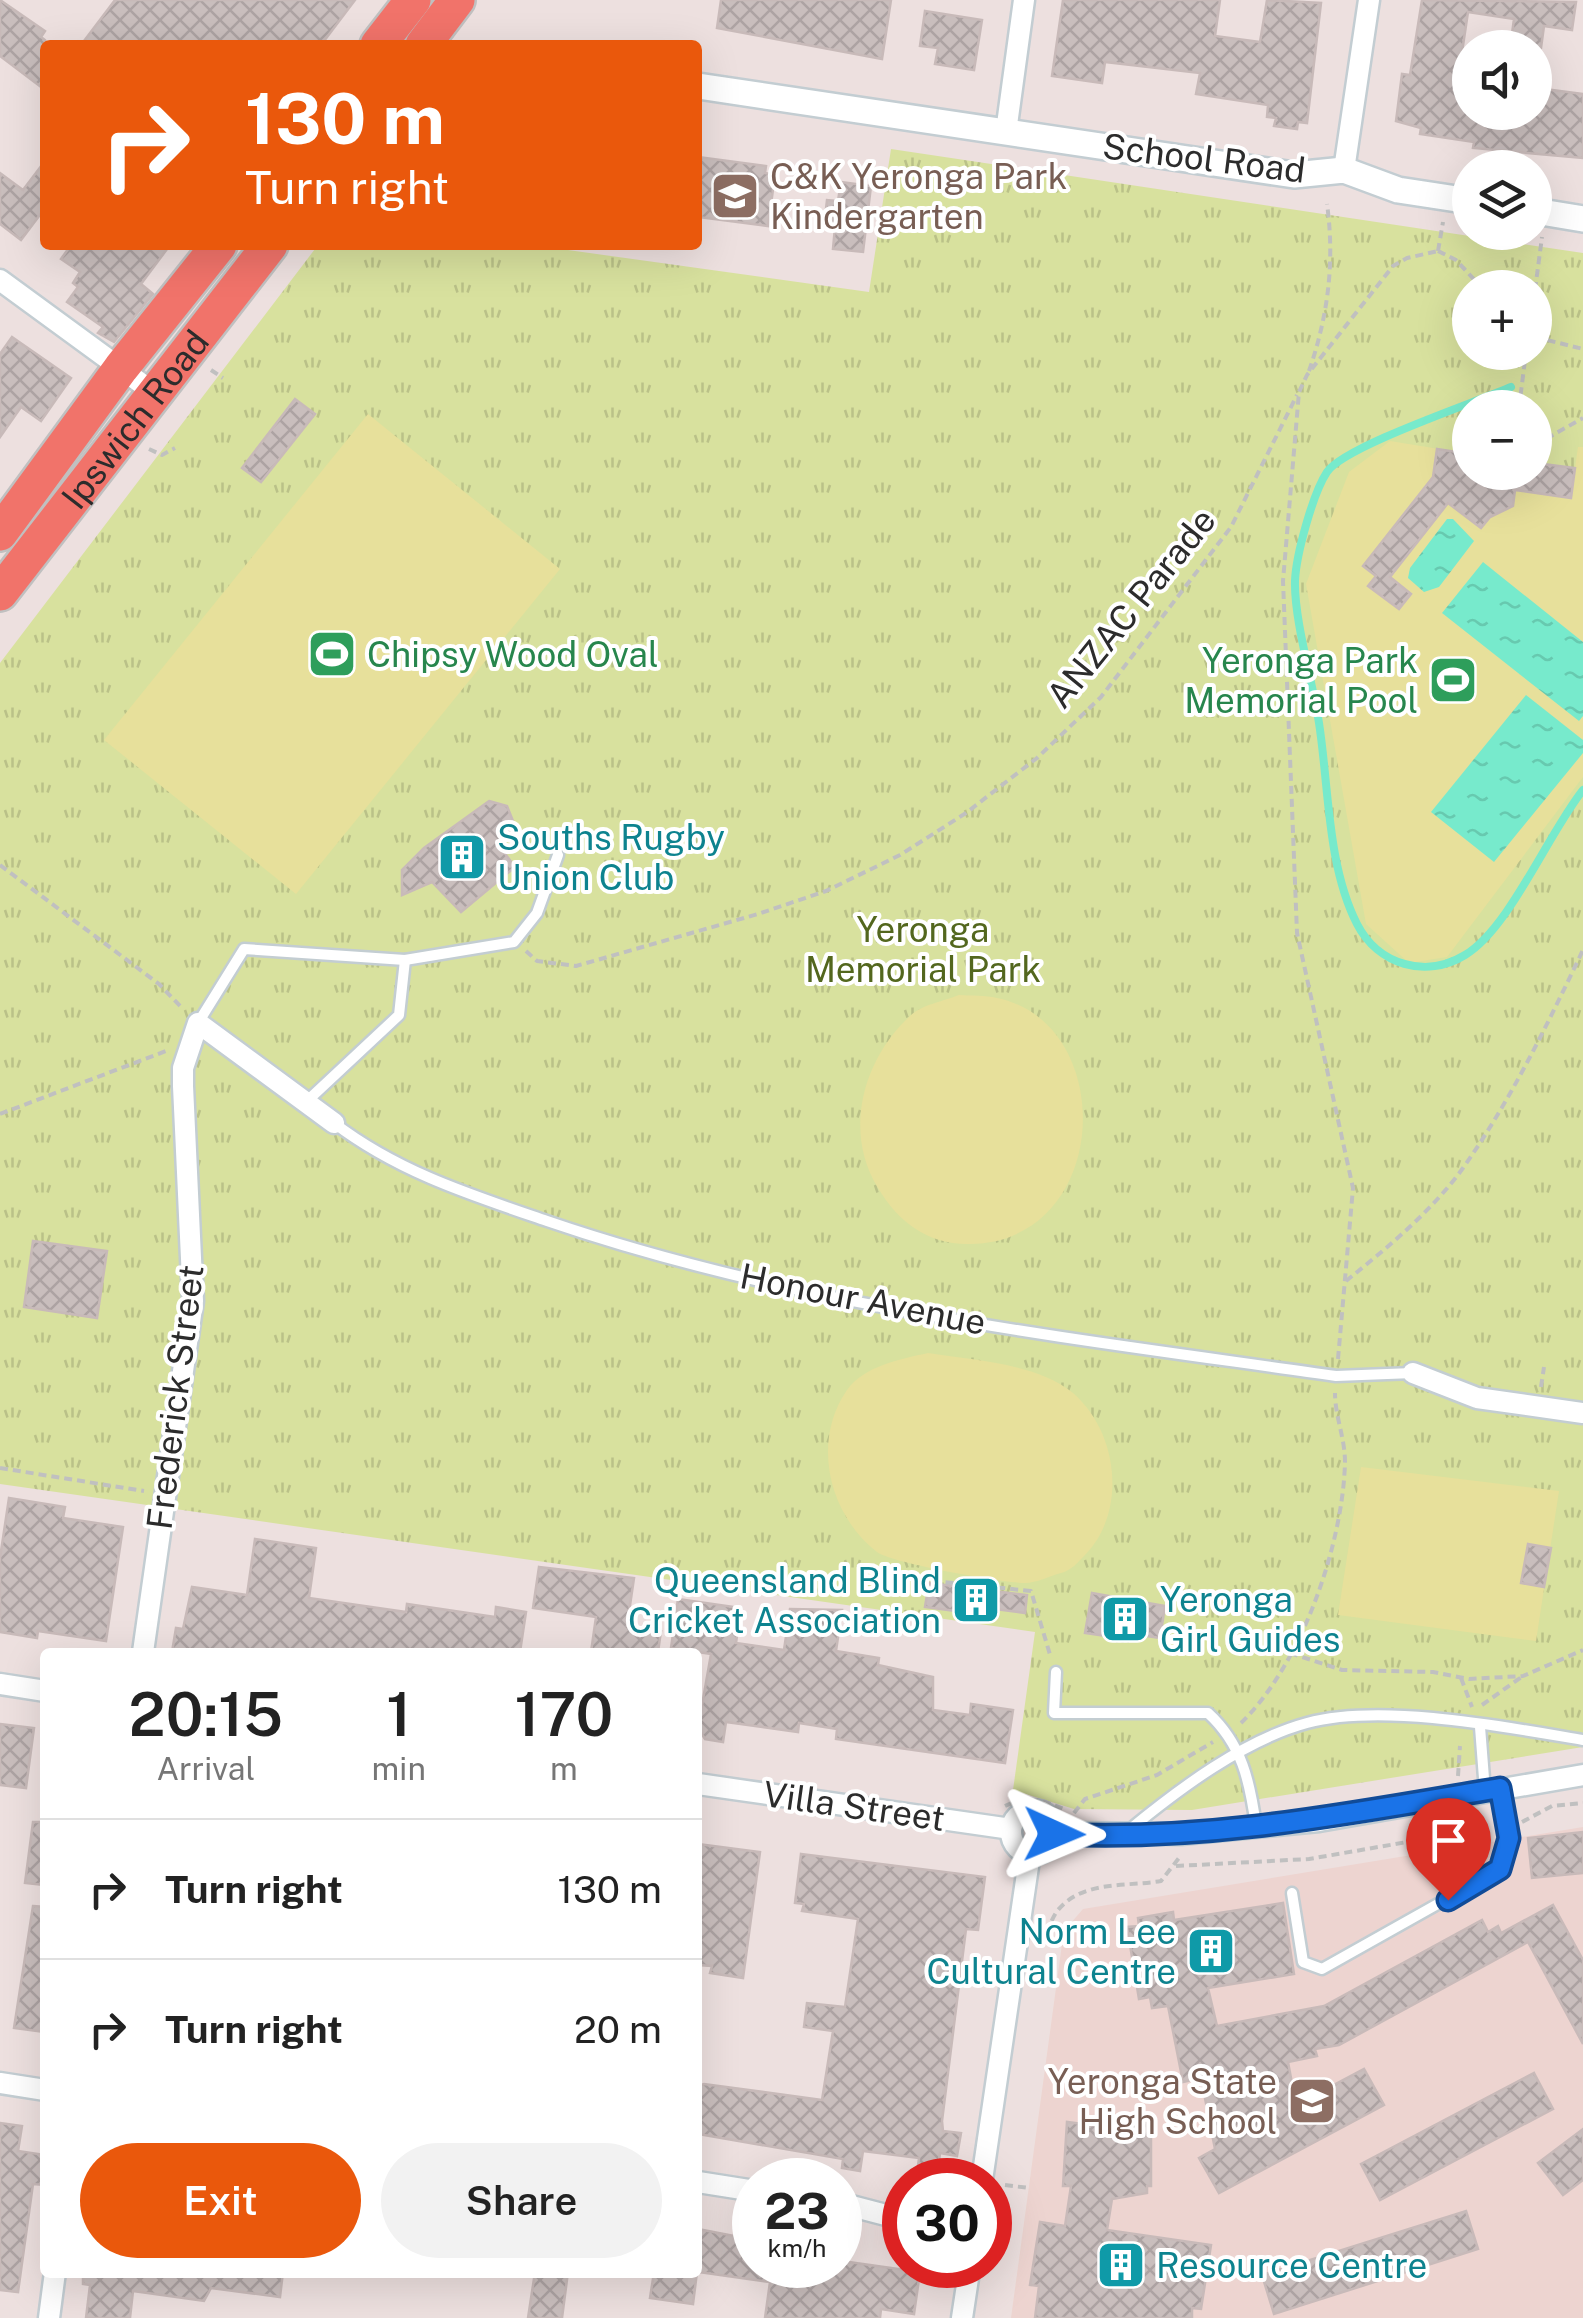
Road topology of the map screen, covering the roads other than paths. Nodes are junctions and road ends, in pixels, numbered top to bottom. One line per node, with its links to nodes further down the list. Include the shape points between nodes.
1 (413, 0): 5 (highway)
2 (457, 0): 6 (highway)
3 (1024, 0): 8 (street)
4 (1369, 0): 9 (street)
5 (384, 38)
6 (431, 40)
7 (702, 87): 8 (street, School Road)
8 (1006, 132): 9 (street, School Road, via 1294,174)
9 (1344, 170): 10 (street, School Road, via 1398,190)
10 (1452, 199)
11 (1583, 219): 12 (street)
12 (1552, 222)
13 (215, 250): 16 (highway, Ipswich Road)
14 (266, 250): 17 (highway, Ipswich Road)
15 (0, 280): 16 (street)
16 (121, 368): 17 (street); 18 (highway, Ipswich Road)
17 (153, 392): 19 (highway, Ipswich Road)
18 (0, 534)
19 (0, 593)
20 (558, 855): 21 (lane, via 537,913 514,942)
21 (405, 960): 22 (lane, via 244,949); 23 (lane, via 398,1015)
22 (198, 1023): 23 (street, Honour Avenue); 27 (street, Frederick Street, via 183,1086 193,1301)
23 (306, 1102): 24 (street, Honour Avenue)
24 (334, 1123): 25 (lane, Honour Avenue, via 402,1168 627,1248 867,1306 1336,1376)
25 (1413, 1373): 26 (street, Honour Avenue, via 1477,1398)
26 (1583, 1413)
27 (144, 1648)
28 (1056, 1672): 33 (lane, via 1054,1713 1208,1713 1229,1732)
29 (0, 1684): 30 (street)
30 (40, 1689)
31 (1480, 1727): 32 (lane); 33 (lane, via 1384,1716 1332,1718); 36 (lane)
32 (1583, 1740)
33 (1239, 1754): 37 (lane); 40 (lane)
34 (1583, 1775): 36 (street)
35 (702, 1785): 38 (street, Villa Street)
36 (1493, 1790): 37 (street); 42 (lane, via 1509,1838 1500,1869 1322,1969 1304,1962)
37 (1256, 1827): 40 (street)
38 (1011, 1829): 39 (street, via 1032,1810 1046,1814); 41 (street, via 1018,1848)
39 (1054, 1834): 40 (street); 41 (street, via 1044,1850)
40 (1125, 1834)
41 (1030, 1853): 45 (street)
42 (1292, 1893)
43 (0, 2083): 44 (street)
44 (40, 2089)
45 (992, 2158)
46 (702, 2183): 47 (street)
47 (732, 2187)
48 (54, 2278): 50 (street)
49 (967, 2288): 51 (street)
50 (48, 2318)
51 (962, 2318)

